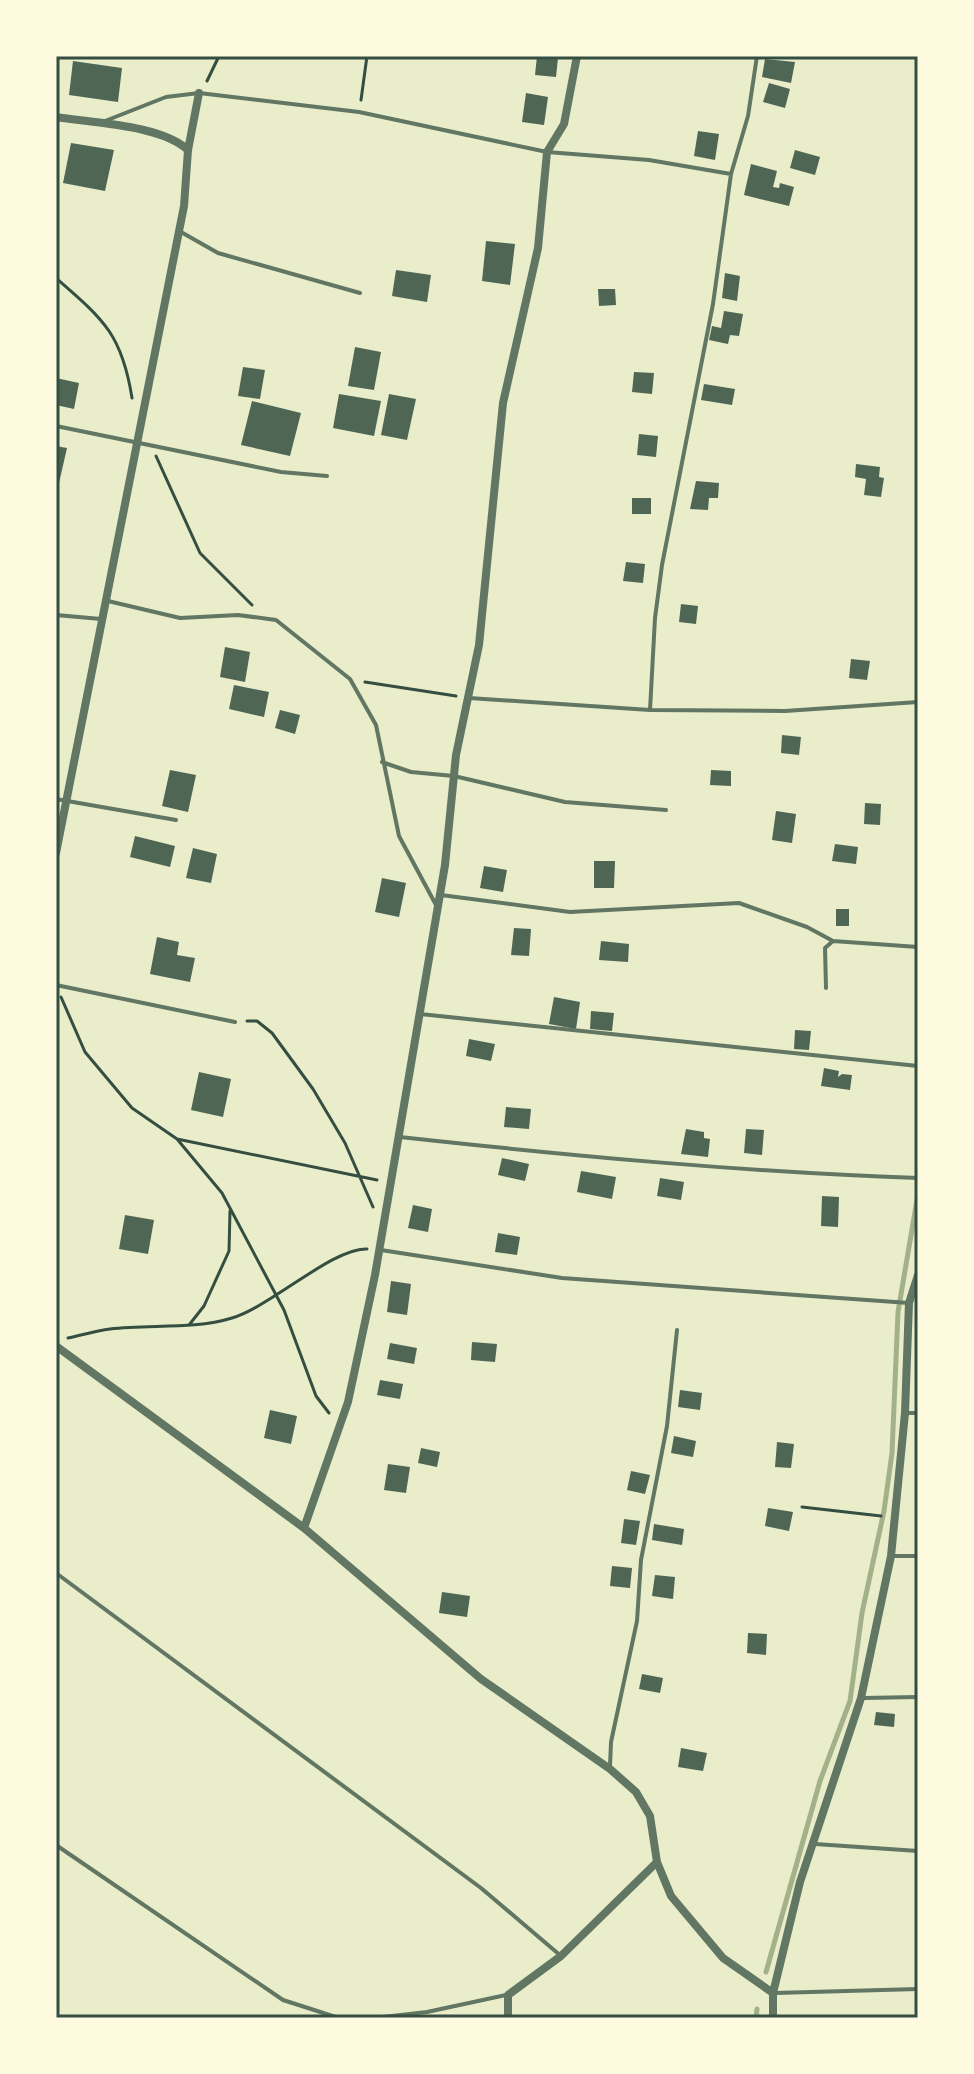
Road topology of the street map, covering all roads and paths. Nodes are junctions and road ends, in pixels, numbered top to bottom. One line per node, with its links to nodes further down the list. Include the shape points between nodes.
1 (219, 56): 5 (path)
2 (367, 56): 6 (path)
3 (577, 56): 10 (street, via 564,124)
4 (757, 56): 11 (lane, via 748,116)
5 (199, 93): 6 (lane); 8 (lane, via 166,97); 9 (street)
6 (359, 112): 10 (lane)
7 (56, 117): 8 (street)
8 (99, 124): 9 (street, via 176,139)
9 (188, 150): 12 (street)
10 (547, 152): 11 (lane, via 649,160); 25 (street, via 538,248 503,403 479,645)
11 (731, 174): 27 (lane, via 713,304 660,579)
12 (179, 231): 14 (lane, via 218,253); 17 (street)
13 (56, 278): 15 (path, via 105,321 126,362)
14 (360, 293)
15 (133, 402)
16 (56, 426): 17 (lane)
17 (139, 442): 18 (lane); 20 (street)
18 (153, 448): 19 (lane); 23 (path, via 200,553 248,602)
19 (327, 476)
20 (108, 601): 22 (street); 23 (lane, via 180,618 238,615)
21 (56, 615): 22 (lane)
22 (103, 619): 30 (street)
23 (276, 620): 24 (lane)
24 (350, 679): 25 (path); 28 (lane, via 376,725)
25 (468, 698): 27 (lane); 29 (street)
26 (918, 702): 27 (lane, via 785,711)
27 (650, 710)
28 (382, 762): 29 (lane, via 411,772); 35 (lane, via 399,836)
29 (454, 776): 31 (lane, via 565,802); 34 (street)
30 (61, 800): 32 (lane); 33 (street)
31 (666, 810)
32 (176, 820)
33 (56, 853)
34 (439, 894): 35 (street); 36 (lane, via 570,912 739,903)
35 (437, 906): 40 (street)
36 (833, 941): 37 (lane); 39 (lane, via 825,948)
37 (918, 947)
38 (56, 985): 41 (lane); 44 (path, via 85,1052 132,1108)
39 (826, 988)
40 (417, 1014): 42 (lane); 43 (street)
41 (235, 1022): 45 (path, via 257,1021 272,1033 313,1089)
42 (918, 1066)
43 (397, 1136): 46 (lane, via 758,1173); 47 (street)
44 (177, 1139): 45 (path); 48 (path)
45 (359, 1176): 47 (path); 49 (path)
46 (918, 1178)
47 (390, 1183): 49 (street)
48 (230, 1208): 52 (path); 54 (path, via 229,1251 204,1306)
49 (383, 1226): 50 (street)
50 (379, 1249): 52 (path, via 353,1248); 53 (lane, via 562,1278); 63 (street, via 348,1402)
51 (918, 1275): 53 (street)
52 (276, 1294): 54 (path, via 233,1318); 60 (path, via 316,1396)
53 (908, 1302): 58 (street)
54 (189, 1325): 56 (path, via 110,1329)
55 (677, 1330): 69 (lane, via 667,1426)
56 (56, 1340)
57 (56, 1346): 63 (street)
58 (905, 1413): 59 (lane); 64 (street)
59 (918, 1413)
60 (334, 1419)
61 (802, 1507): 62 (path)
62 (876, 1515)
63 (304, 1528): 69 (street, via 481,1679)
64 (891, 1556): 65 (lane); 68 (street)
65 (918, 1556)
66 (56, 1573): 74 (lane, via 481,1888)
67 (918, 1697): 68 (lane)
68 (861, 1698): 70 (street)
69 (610, 1769): 73 (street, via 636,1792 650,1816)
70 (815, 1844): 72 (lane); 76 (street, via 800,1882)
71 (56, 1845): 78 (lane, via 283,2000)
72 (918, 1851)
73 (657, 1862): 74 (street); 76 (street, via 671,1896 723,1958)
74 (561, 1956): 77 (street)
75 (918, 1989): 76 (lane)
76 (773, 1993): 81 (street)
77 (508, 1995): 79 (lane); 80 (street)
78 (339, 2018)
79 (374, 2018)
80 (508, 2018)
81 (773, 2018)

